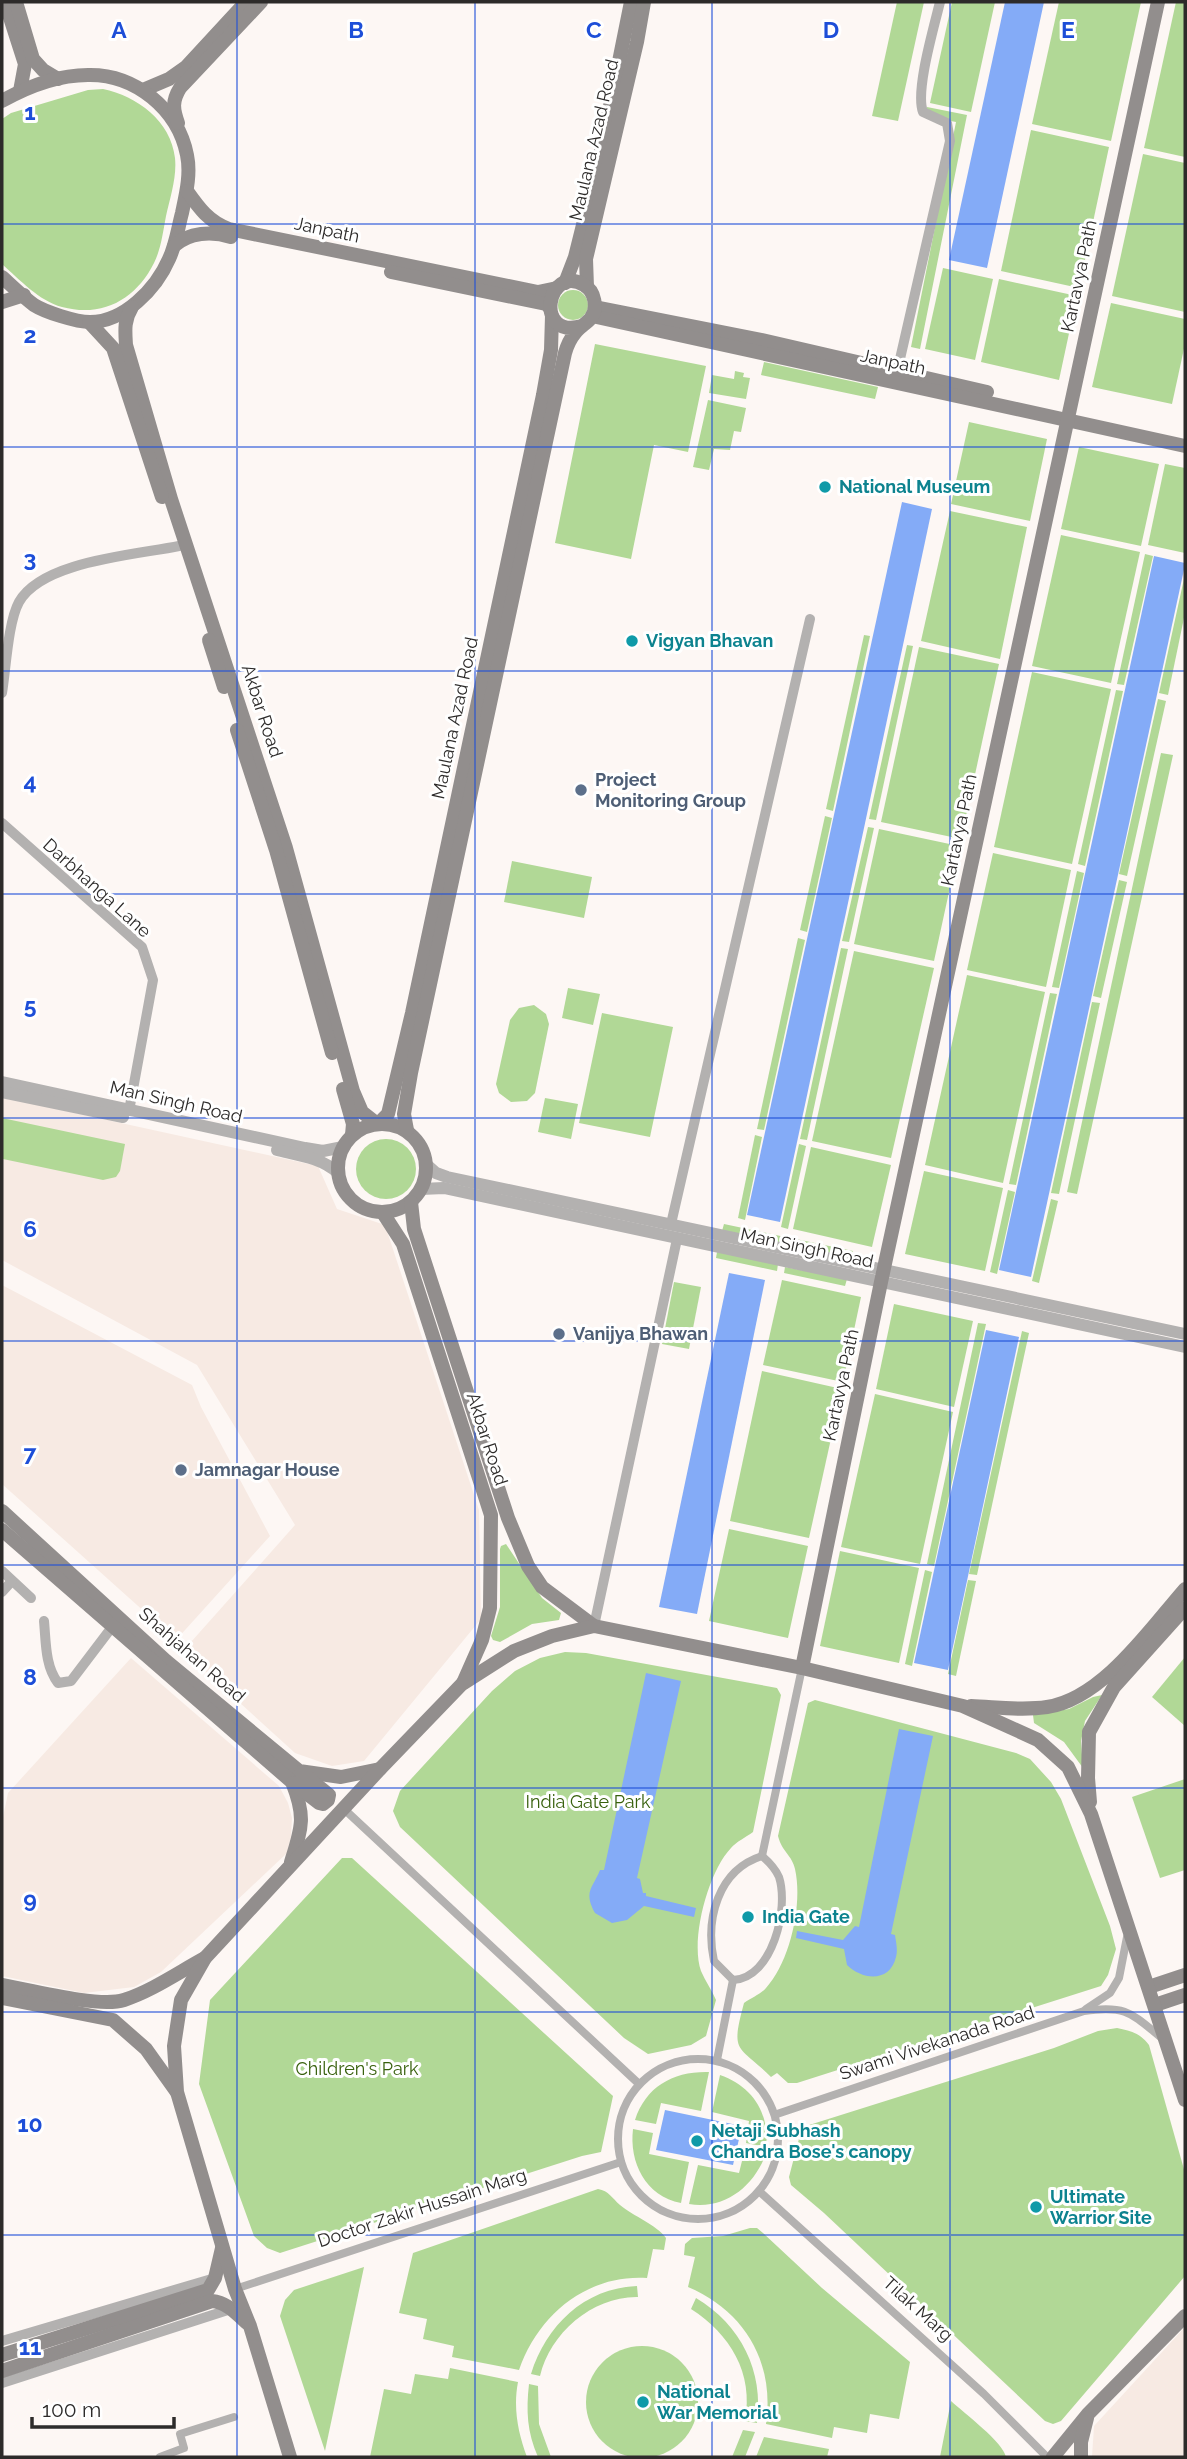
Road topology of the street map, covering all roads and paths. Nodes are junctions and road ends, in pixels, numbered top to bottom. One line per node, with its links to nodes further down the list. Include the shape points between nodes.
1 (5, 2): 11 (main road, via 24,64)
2 (16, 2): 9 (main road, via 33,59)
3 (246, 2): 10 (main road, via 186,67)
4 (261, 2): 13 (main road, via 173,99)
5 (631, 2): 17 (main road, Maulana Azad Road, via 599,161 575,257)
6 (644, 2): 18 (main road, Maulana Azad Road, via 586,259)
7 (940, 2): 25 (street, via 920,98 923,112 947,123 950,141)
8 (1158, 2): 26 (main road, Kartavya Path)
9 (58, 79): 10 (main road, via 107,76); 11 (main road)
10 (143, 90): 13 (main road)
11 (20, 91): 12 (main road)
12 (2, 101)
13 (180, 131): 14 (main road, via 188,158)
14 (187, 191): 15 (main road); 17 (main road, Janpath, via 204,214 229,229 538,292)
15 (174, 246): 21 (main road, via 152,286); 22 (main road, Janpath, via 194,235 219,233 546,304)
16 (2, 277): 19 (main road)
17 (561, 285): 18 (main road, via 577,282); 22 (main road, via 551,296)
18 (587, 287): 23 (main road, via 594,296)
19 (24, 295): 20 (main road); 24 (main road, via 35,306)
20 (2, 302)
21 (132, 307): 24 (main road, via 112,318); 36 (main road, Akbar Road, via 124,328 126,345 167,486 286,848 353,1091 362,1112)
22 (551, 312): 23 (main road, via 565,327); 36 (main road, Maulana Azad Road, via 551,350 543,395 415,1000 388,1114)
23 (590, 316): 25 (main road, Janpath, via 762,340); 26 (main road, Janpath); 37 (main road, Maulana Azad Road, via 568,344 549,428 411,1073 404,1114)
24 (89, 322): 29 (main road, Akbar Road, via 113,348)
25 (897, 372): 26 (main road, Janpath)
26 (1068, 415): 27 (main road, Janpath); 28 (main road, Janpath); 46 (main road, Kartavya Path)
27 (1185, 436)
28 (1185, 446)
29 (179, 546): 31 (street, via 66,568 38,581 15,613); 38 (main road, Akbar Road, via 276,850 351,1114)
30 (810, 619): 44 (street)
31 (2, 693)
32 (2, 823): 35 (street, Darbhanga Lane, via 142,947 153,980)
33 (2, 1082): 35 (street, Man Singh Road)
34 (2, 1092): 40 (street, Man Singh Road, via 311,1158)
35 (129, 1111): 38 (street, Man Singh Road, via 323,1151)
36 (377, 1123): 37 (main road); 38 (main road, via 363,1127)
37 (407, 1130): 39 (main road, via 424,1151)
38 (348, 1141): 40 (main road)
39 (427, 1165): 41 (main road); 44 (street, Man Singh Road, via 447,1177)
40 (338, 1171): 43 (main road, via 348,1197 370,1211)
41 (421, 1189): 42 (main road); 45 (street, Man Singh Road, via 444,1188)
42 (411, 1202): 43 (main road); 50 (main road, Akbar Road, via 414,1229)
43 (383, 1213): 52 (main road, Akbar Road, via 404,1244 491,1515)
44 (671, 1224): 46 (street, Man Singh Road)
45 (677, 1238): 46 (street, Man Singh Road); 60 (street)
46 (883, 1277): 47 (street, Man Singh Road); 48 (street, Man Singh Road); 62 (main road, Kartavya Path)
47 (1185, 1334)
48 (1185, 1348)
49 (2, 1511): 67 (main road, Shahjahan Road)
50 (512, 1529): 52 (main road); 60 (main road, Akbar Road, via 542,1587)
51 (2, 1530): 61 (main road, Shahjahan Road)
52 (491, 1535): 64 (main road, Akbar Road, via 490,1608 482,1640)
53 (2, 1571): 54 (street)
54 (12, 1581): 56 (street); 57 (street)
55 (1185, 1589): 63 (main road)
56 (2, 1592)
57 (31, 1598)
58 (1185, 1608): 63 (main road)
59 (44, 1621): 61 (street, via 48,1656 58,1683 71,1681)
60 (594, 1626): 62 (main road); 64 (main road, via 514,1651)
61 (112, 1627): 67 (main road, Shahjahan Road)
62 (802, 1668): 65 (main road); 70 (street)
63 (1112, 1681): 65 (main road, via 1050,1707); 69 (main road, via 1089,1732)
64 (462, 1684): 66 (main road)
65 (963, 1706): 69 (main road, via 1038,1740 1068,1767)
66 (380, 1769): 67 (main road, via 341,1777); 68 (main road)
67 (296, 1776): 68 (main road); 71 (main road, via 301,1830)
68 (340, 1813): 71 (main road); 84 (street)
69 (1091, 1814): 72 (main road)
70 (762, 1856): 75 (street, via 778,1873 779,1924 765,1960 751,1976); 75 (street, via 747,1860 731,1875 716,1907 711,1933 714,1961)
71 (290, 1867): 73 (main road)
72 (1127, 1921): 77 (main road); 81 (street, via 1119,1978 1110,1993)
73 (205, 1958): 76 (main road, via 121,2001 99,2003); 85 (main road, via 181,2000 174,2046)
74 (1185, 1975): 77 (main road)
75 (733, 1980): 83 (street)
76 (2, 1985)
77 (1149, 1987): 80 (main road)
78 (1185, 1995): 80 (main road)
79 (2, 1998): 85 (main road, via 113,2020 146,2049)
80 (1155, 2005): 82 (main road)
81 (1084, 2011): 82 (street, via 1124,2010); 87 (street, Swami Vivekanada Road)
82 (1167, 2042): 86 (main road)
83 (717, 2060): 84 (street, via 678,2063 654,2071); 87 (street, via 749,2076)
84 (638, 2083): 88 (street, via 622,2122)
85 (177, 2092): 90 (main road)
86 (1185, 2099)
87 (777, 2114): 89 (street, via 775,2153)
88 (621, 2162): 89 (street, via 634,2191 652,2205 682,2217 716,2215); 92 (street, Doctor Zakir Hussain Marg)
89 (760, 2192): 104 (street, Tilak Marg, via 984,2394)
90 (222, 2248): 91 (main road); 92 (main road)
91 (215, 2278): 96 (street); 97 (main road, via 208,2290)
92 (235, 2289): 95 (main road)
93 (231, 2309): 95 (main road); 98 (main road, via 212,2301); 99 (street)
94 (1185, 2316): 100 (main road)
95 (250, 2326): 103 (main road)
96 (2, 2341)
97 (2, 2355)
98 (2, 2371)
99 (2, 2383)
100 (1088, 2414): 105 (main road); 106 (main road)
101 (234, 2417): 102 (street, via 180,2434 184,2448)
102 (160, 2457)
103 (290, 2457)
104 (1047, 2457)
105 (1053, 2457)
106 (1081, 2457)

